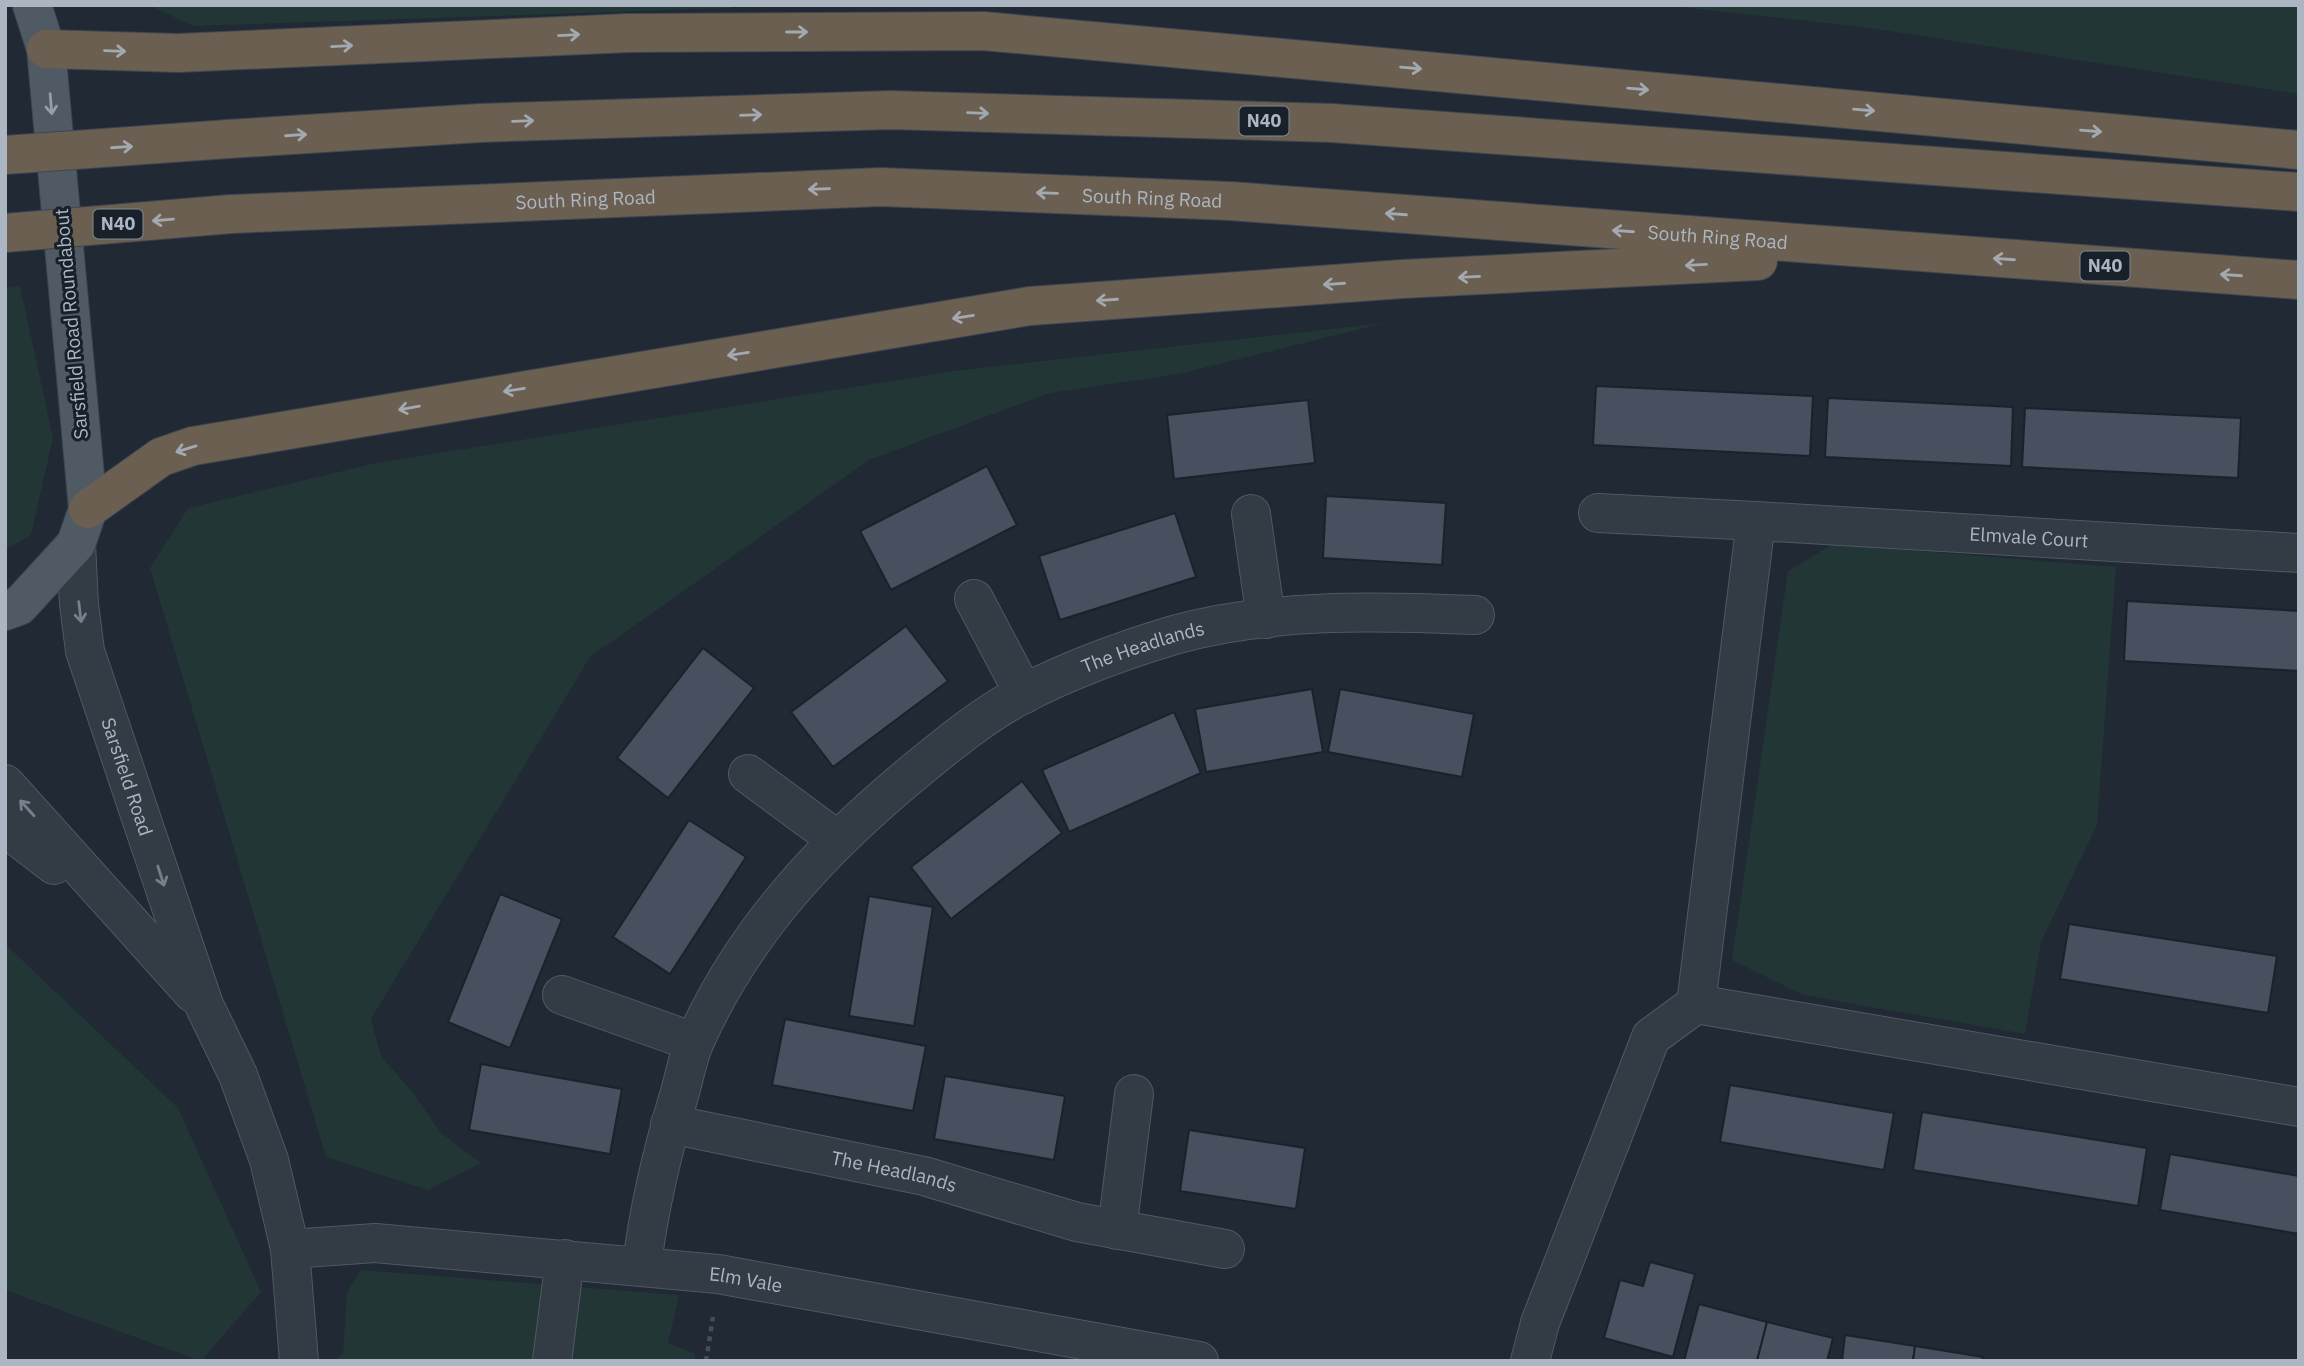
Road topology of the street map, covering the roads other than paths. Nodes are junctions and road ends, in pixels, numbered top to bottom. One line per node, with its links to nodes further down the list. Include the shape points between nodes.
1 (915, 5): 3 (highway)
2 (36, 8): 4 (main road, Sarsfield Road Roundabout)
3 (983, 31): 4 (highway, one-way to 3, via 178,53 629,33); 5 (highway, one-way to 5)
4 (46, 49): 11 (main road, Sarsfield Road Roundabout, one-way to 11)
5 (2299, 150)
6 (5, 155): 7 (highway, N40, one-way to 7, bridge, via 480,122 890,110 1332,123)
7 (2299, 192)
8 (5, 233): 9 (highway, South Ring Road / N40, one-way to 8, bridge, via 1230,201 881,187 231,214)
9 (1911, 252): 10 (highway, South Ring Road / N40, one-way to 9); 11 (highway, one-way to 11, via 1402,279 1030,306 193,446 161,457)
10 (2299, 280)
11 (88, 509): 15 (main road, Sarsfield Road Roundabout)
12 (1598, 513): 14 (street, Elmvale Court)
13 (1251, 514): 20 (street)
14 (1756, 521): 16 (street, Elmvale Court); 28 (street)
15 (76, 544): 18 (main road, Sarsfield Road Roundabout, via 19,606); 29 (street, Sarsfield Road, one-way to 29, via 85,650)
16 (2299, 553)
17 (974, 599): 21 (street)
18 (5, 611)
19 (1475, 615): 20 (street, The Headlands, via 1376,611)
20 (1266, 619): 21 (street, The Headlands, via 1176,635)
21 (1024, 694): 25 (street, The Headlands, via 965,730)
22 (748, 774): 25 (street)
23 (5, 784): 26 (street, Sarsfield Road, one-way to 23)
24 (5, 827): 26 (street)
25 (836, 839): 30 (street, The Headlands, via 787,891)
26 (136, 929): 29 (street, Sarsfield Road)
27 (562, 995): 30 (street)
28 (1696, 1004): 32 (street); 42 (street, via 1651,1037 1540,1323)
29 (204, 1005): 35 (street, Sarsfield Road, via 238,1075 264,1148)
30 (694, 1042): 33 (street, The Headlands)
31 (1134, 1094): 34 (street)
32 (2299, 1107)
33 (670, 1124): 34 (street, The Headlands, via 924,1176); 38 (street, The Headlands)
34 (1116, 1230): 36 (street, The Headlands)
35 (290, 1249): 37 (street, Elm Vale, via 375,1243); 39 (street, Sarsfield Road)
36 (1225, 1250)
37 (565, 1259): 38 (street, Elm Vale); 40 (street)
38 (642, 1265): 41 (street, Elm Vale, via 718,1274)
39 (299, 1361)
40 (552, 1361)
41 (1199, 1361)
42 (1530, 1361)

